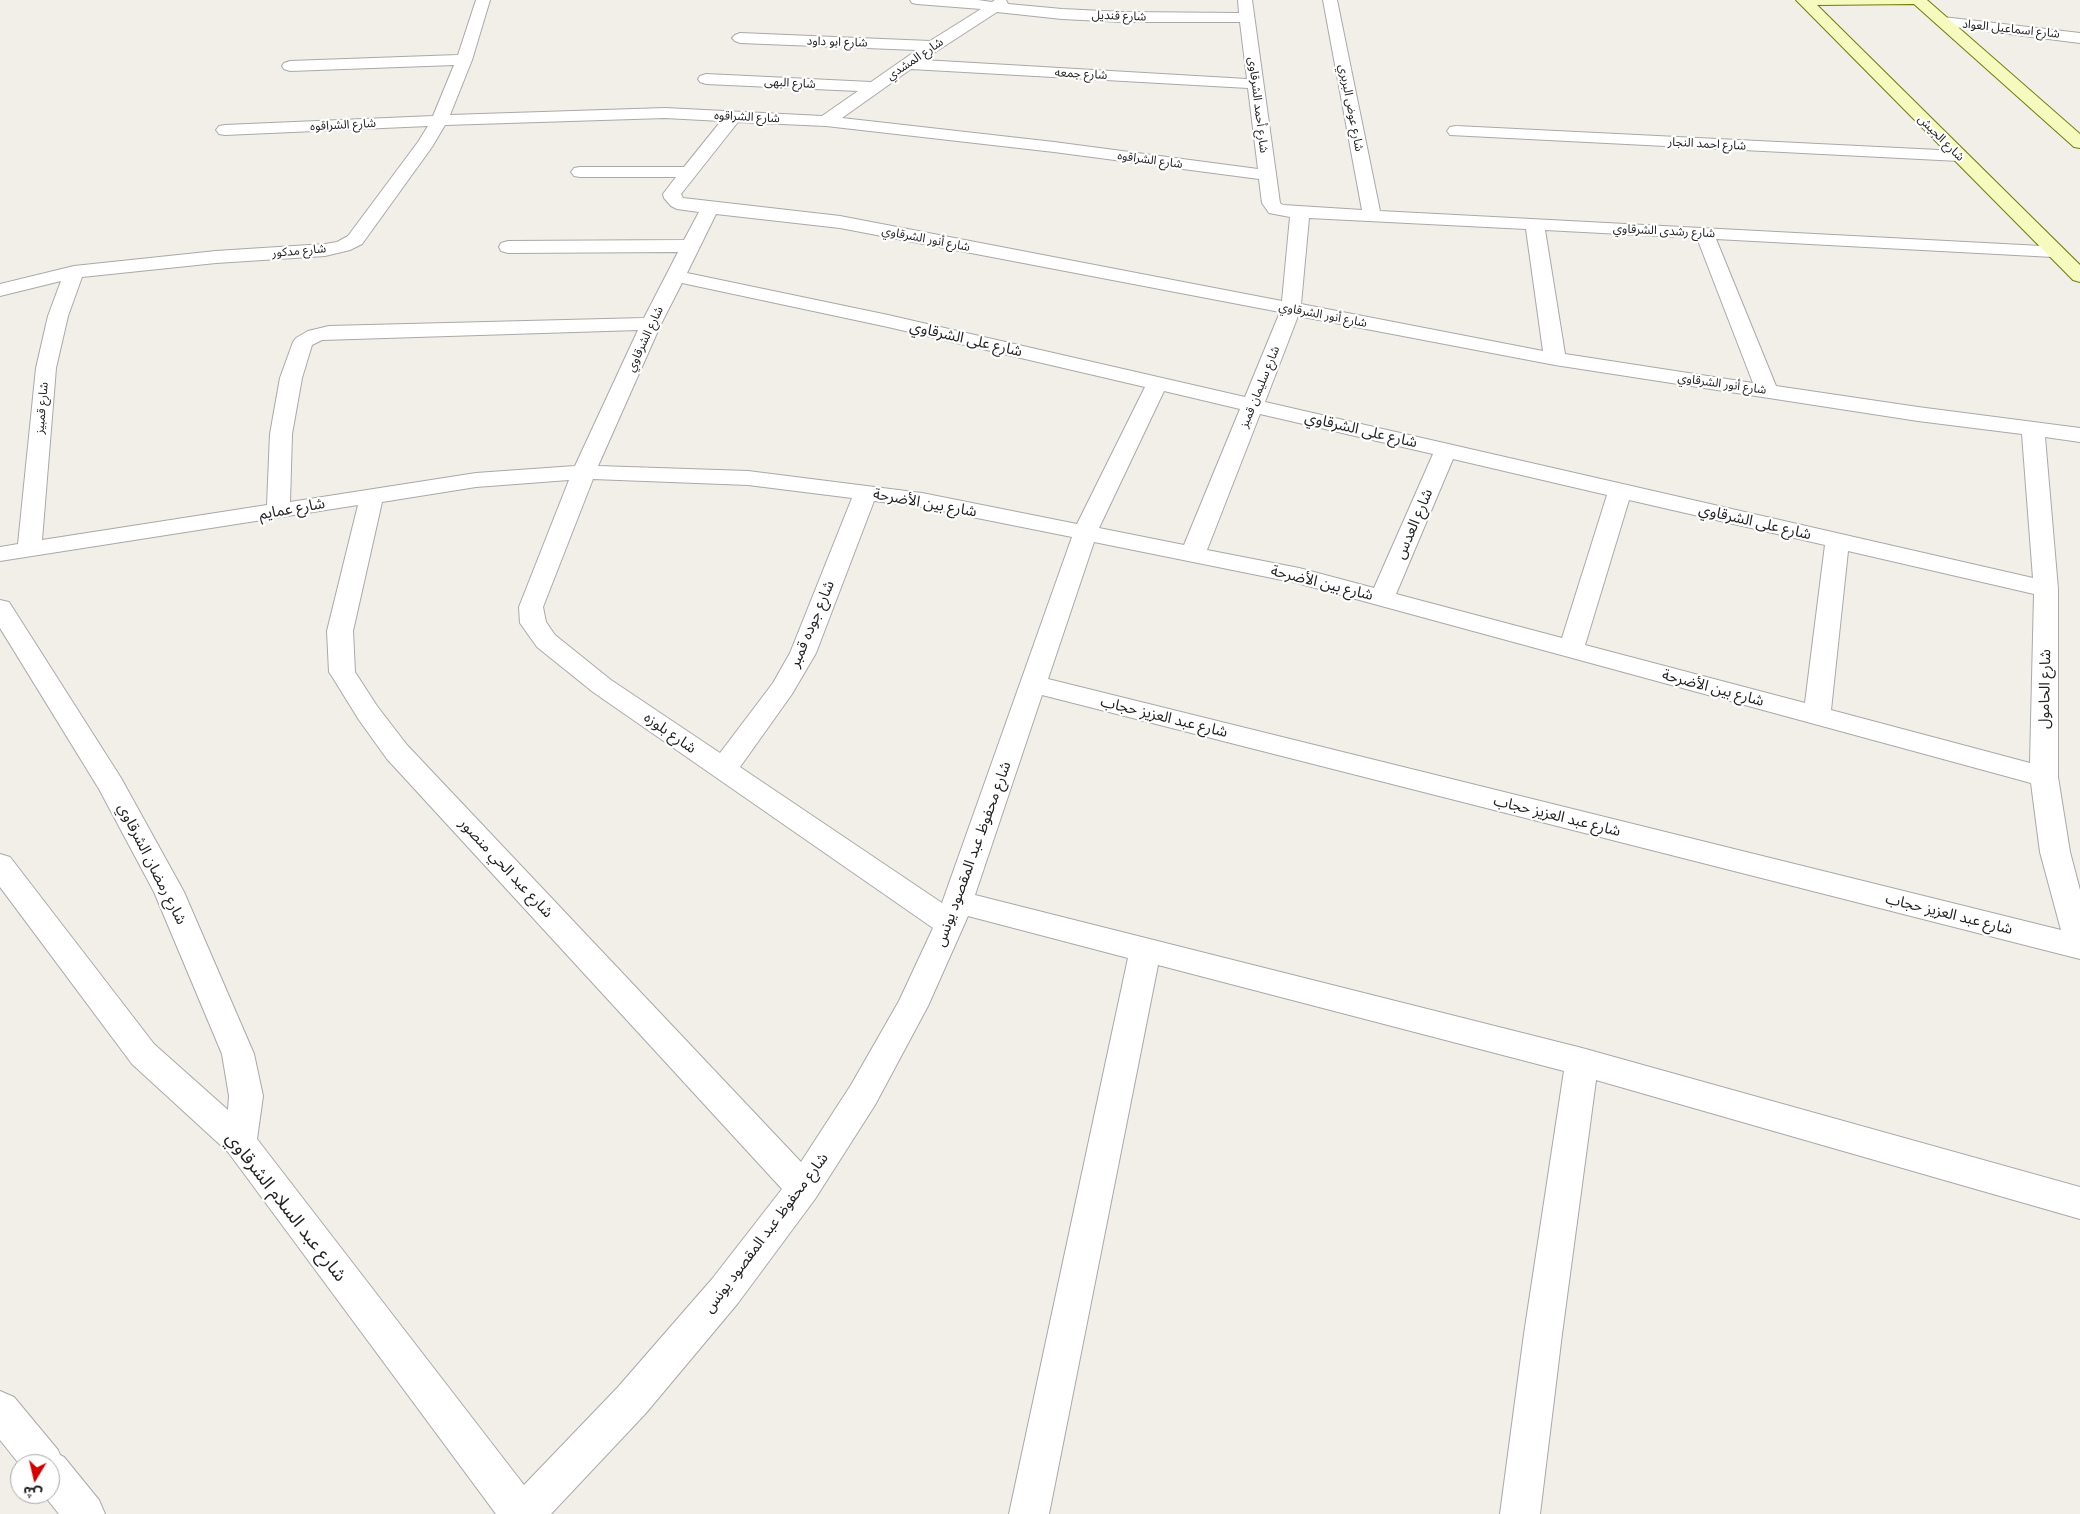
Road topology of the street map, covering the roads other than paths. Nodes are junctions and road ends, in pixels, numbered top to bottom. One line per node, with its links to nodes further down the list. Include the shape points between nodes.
1 (483, 0): 13 (street, شارع مدكور)
2 (917, 0): 7 (street, شارع قنديل)
3 (1245, 0): 8 (street, شارع أحمد الشرقاوى)
4 (1330, 0): 32 (street, شارع عوض البربري)
5 (1803, 0): 6 (main road); 25 (main road, شارع الجيش)
6 (1919, 0): 9 (main road)
7 (1000, 4): 8 (street, شارع قنديل, via 1062,14); 12 (street, شارع المشدي)
8 (1246, 18): 17 (street, شارع أحمد الشرقاوى)
9 (1943, 22): 11 (street, شارع اسماعيل العواد); 24 (main road)
10 (740, 38): 12 (street, شارع ابو داود)
11 (2080, 38)
12 (933, 46): 14 (street, شارع المشدي)
13 (464, 60): 15 (street); 20 (street, شارع مدكور)
14 (907, 64): 17 (street, شارع جمعه); 18 (street, شارع المشدي)
15 (290, 66)
16 (706, 79): 18 (street, شارع البهى)
17 (1255, 84): 28 (street, شارع أحمد الشرقاوى)
18 (874, 87): 21 (street, شارع المشدي)
19 (734, 116): 20 (street, شارع الشراقوه, via 665,113); 21 (street, شارع الشراقوه); 27 (street, شارع أنور الشرقاوي)
20 (438, 120): 22 (street, شارع الشراقوه); 38 (street, شارع مدكور, via 426,142 355,240 343,246)
21 (826, 120): 28 (street, شارع الشراقوه)
22 (225, 130)
23 (1456, 131): 25 (street, شارع احمد النجار)
24 (2080, 143)
25 (1958, 156): 37 (main road, شارع الجيش)
26 (580, 172): 27 (street)
27 (690, 172): 29 (street, شارع أنور الشرقاوي, via 672,194 673,198 683,205)
28 (1266, 175): 30 (street, شارع أحمد الشرقاوى)
29 (710, 208): 35 (street, شارع الشرقاوي); 42 (street, شارع أنور الشرقاوي, via 840,222)
30 (1275, 209): 31 (street, شارع رشدى الشرقاوي)
31 (1300, 213): 32 (street, شارع رشدى الشرقاوي); 42 (street, شارع سليمان قمبز)
32 (1372, 216): 33 (street, شارع رشدى الشرقاوي)
33 (1535, 225): 34 (street, شارع رشدى الشرقاوي); 44 (street)
34 (1704, 233): 37 (street, شارع رشدى الشرقاوي); 46 (street)
35 (691, 246): 36 (street); 39 (street, شارع الشرقاوي)
36 (508, 247)
37 (2053, 251): 40 (main road, شارع الجيش)
38 (74, 272): 41 (street, شارع مدكور); 58 (street, شارع قمبيز, via 58,316 46,368)
39 (675, 276): 43 (street, شارع الشرقاوي); 45 (street, شارع على الشرقاوي, via 888,320)
40 (2080, 276)
41 (0, 290)
42 (1291, 309): 44 (street, شارع أنور الشرقاوي); 47 (street, شارع سليمان قمبز)
43 (651, 324): 51 (street, شارع الشرقاوي); 55 (street, via 329,332 315,335 303,342 291,378 281,434)
44 (1555, 359): 46 (street, شارع أنور الشرقاوي)
45 (1157, 382): 47 (street, شارع على الشرقاوي); 56 (street, شارع محفوظ عبد المقصود يونس)
46 (1767, 391): 48 (street, شارع أنور الشرقاوي)
47 (1252, 405): 50 (street, شارع على الشرقاوي); 60 (street, شارع سليمان قمبز)
48 (2033, 429): 49 (street, شارع أنور الشرقاوي); 61 (street, شارع الحامول)
49 (2080, 435)
50 (1446, 450): 52 (street, شارع على الشرقاوي); 62 (street, شارع العدس)
51 (584, 472): 53 (street, شارع بين الأضرحة, via 748,478); 54 (street, شارع عمايم, via 476,480); 67 (street, شارع بلوزه, via 531,607 533,623 546,641 602,686)
52 (1620, 490): 57 (street, شارع على الشرقاوي); 64 (street)
53 (866, 492): 56 (street, شارع بين الأضرحة); 67 (street, شارع جوده قمبر, via 803,653 783,688)
54 (372, 495): 55 (street, شارع عمايم); 76 (street, شارع عبد الحي منصور, via 340,631 342,672 398,752)
55 (278, 512): 58 (street, شارع عمايم)
56 (1084, 533): 60 (street, شارع بين الأضرحة); 65 (street, شارع محفوظ عبد المقصود يونس)
57 (1837, 540): 61 (street, شارع على الشرقاوي); 66 (street)
58 (29, 548): 59 (street, شارع عمايم)
59 (0, 554)
60 (1192, 554): 62 (street, شارع بين الأضرحة, via 1299,576)
61 (2046, 589): 68 (street, شارع الحامول)
62 (1382, 598): 64 (street, شارع بين الأضرحة)
63 (0, 608): 75 (street, شارع رمضان الشرقاوي, via 111,785 169,892 238,1054 246,1096)
64 (1571, 649): 66 (street, شارع بين الأضرحة)
65 (1033, 684): 71 (street, شارع محفوظ عبد المقصود يونس); 72 (street, شارع عبد العزيز حجاب)
66 (1817, 716): 68 (street, شارع بين الأضرحة)
67 (723, 770): 71 (street, شارع بلوزه)
68 (2044, 777): 69 (street, شارع الحامول)
69 (2068, 854): 72 (street, شارع الحامول)
70 (0, 865): 75 (street, شارع عبد السلام الشرقاوي, via 143,1054)
71 (954, 913): 73 (street, شارع بلوزه); 76 (street, شارع محفوظ عبد المقصود يونس, via 912,1006 868,1087)
72 (2080, 946)
73 (1146, 951): 74 (street, شارع بلوزه); 83 (street)
74 (1582, 1062): 77 (street, شارع بلوزه); 84 (street)
75 (240, 1142): 82 (street, شارع عبد السلام الشرقاوي)
76 (803, 1188): 82 (street, شارع محفوظ عبد المقصود يونس, via 725,1291 638,1393)
77 (2080, 1203)
78 (0, 1410): 79 (street)
79 (36, 1454)
80 (60, 1483): 81 (street)
81 (85, 1514)
82 (522, 1514)
83 (1029, 1514)
84 (1520, 1514)

